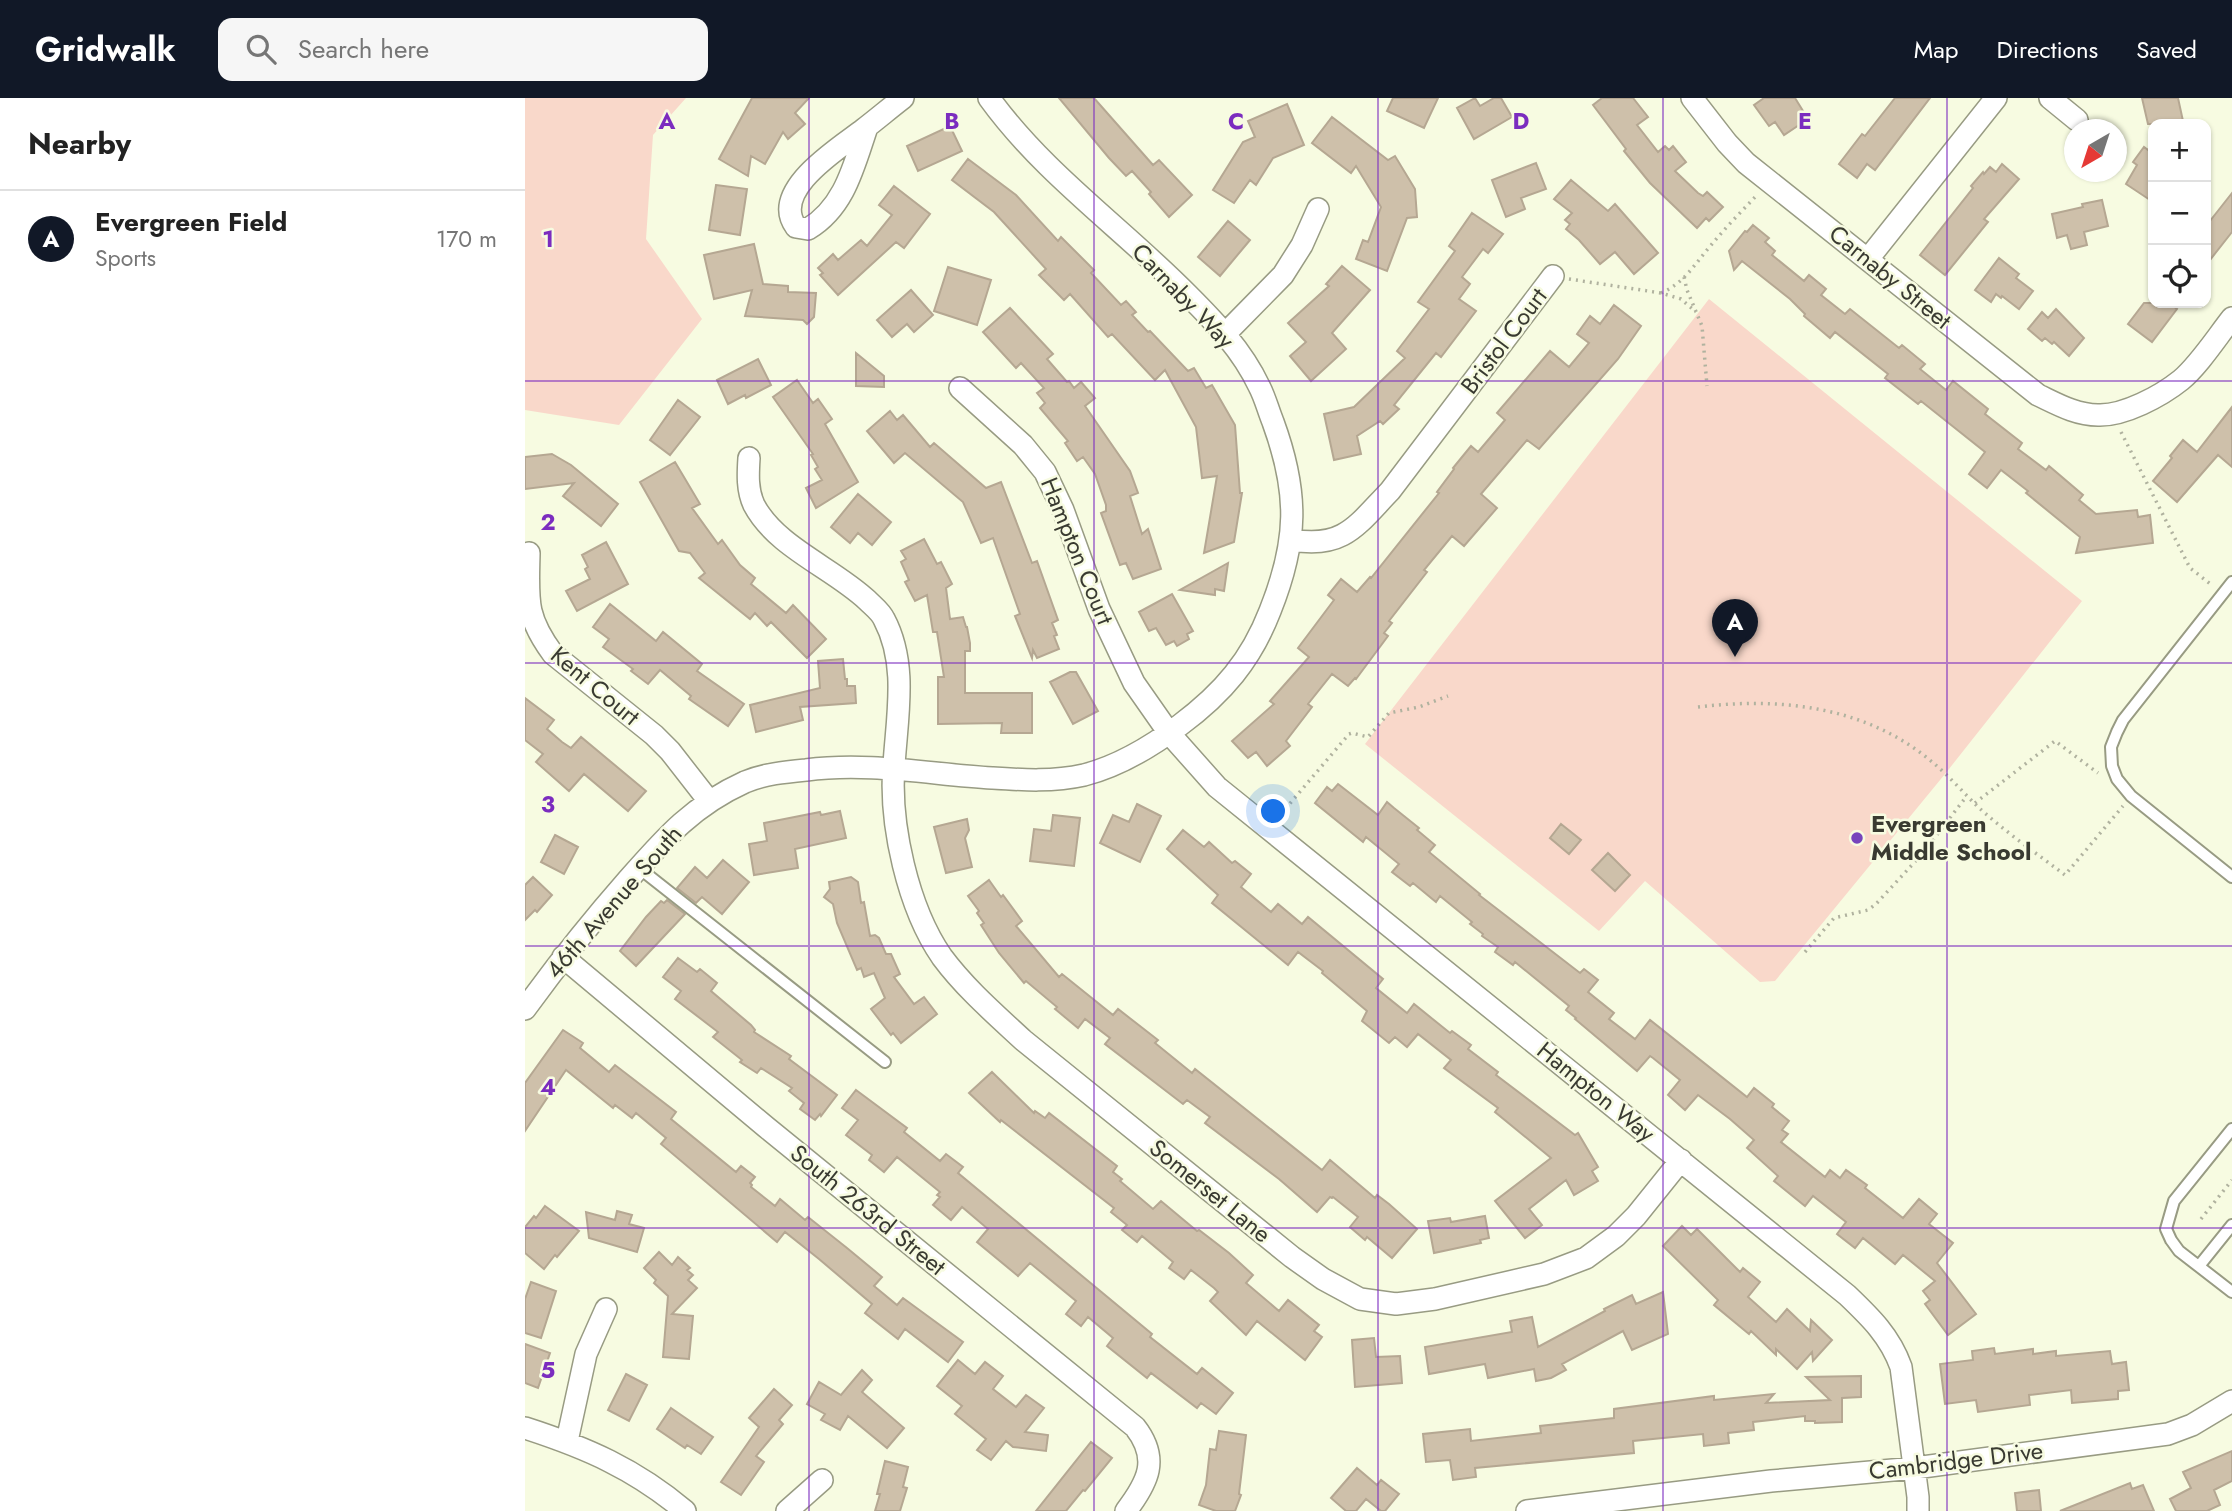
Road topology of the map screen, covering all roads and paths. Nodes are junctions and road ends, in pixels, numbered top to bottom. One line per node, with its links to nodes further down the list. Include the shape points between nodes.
1 (903, 98): 7 (street)
2 (989, 98): 16 (street, Carnaby Way, via 1035,155 1160,266)
3 (1692, 98): 8 (street, Carnaby Street, via 1727,144)
4 (1996, 98): 10 (street)
5 (2050, 98): 6 (street)
6 (2076, 119)
7 (867, 127): 7 (street, via 842,195 816,225 800,230 790,213 802,179)
8 (1770, 181): 10 (street, Carnaby Street); 12 (path)
9 (1318, 209): 16 (street, via 1303,245 1283,275)
10 (1868, 259): 19 (street, Carnaby Street, via 2038,395 2064,408 2095,416)
11 (1553, 276): 13 (path, Bristol Court); 21 (street, Bristol Court, via 1390,491 1360,522 1338,539)
12 (1684, 277): 13 (path); 14 (path)
13 (1661, 293): 14 (path, Bristol Court, via 1681,299)
14 (1696, 312): 17 (path, via 1702,326)
15 (2232, 318): 19 (street, via 2182,379)
16 (1226, 333): 21 (street, Carnaby Way, via 1259,386 1283,449 1292,494)
17 (1707, 386)
18 (960, 388): 27 (street, Hampton Court, via 1023,444 1045,472 1105,622 1135,683)
19 (2113, 415): 24 (path, via 2190,568)
20 (750, 458): 28 (street, Somerset Lane, via 748,482 753,504 767,524 857,591 883,617 898,651 899,710)
21 (1292, 540): 27 (street, Carnaby Way, via 1282,583 1241,669 1206,706)
22 (529, 553): 32 (street, Kent Court, via 527,607 540,639 654,735)
23 (2232, 582): 24 (lane)
24 (2223, 594): 29 (lane, via 2123,720 2112,747)
25 (1448, 696): 34 (path, via 1389,713 1367,737 1349,734)
26 (1698, 707): 31 (path, via 1780,703 1846,715 1889,733 1922,754)
27 (1169, 733): 28 (street, Carnaby Way, via 1126,760 1084,775 1039,781); 34 (street, Hampton Way, via 1217,787)
28 (893, 768): 32 (street, Carnaby Way, via 836,766 780,773 749,781); 42 (street, Somerset Lane, via 903,864 929,934 959,978 1023,1040 1261,1231 1323,1279 1360,1299 1396,1304 1435,1299 1544,1274 1586,1258 1636,1216)
29 (2117, 779): 30 (lane); 33 (path, via 2104,776 2055,741)
30 (2131, 796): 33 (path, via 2065,875); 36 (lane)
31 (1966, 797): 33 (path); 37 (path, via 1876,904 1834,918)
32 (709, 801): 35 (street, 46th Avenue South, via 673,830)
33 (1975, 803)
34 (1269, 829): 42 (street, Hampton Way)
35 (639, 868): 38 (street, 46th Avenue South); 40 (lane)
36 (2232, 877)
37 (1805, 952)
38 (563, 957): 39 (street, 46th Avenue South); 57 (street, South 263rd Street, via 1135,1427 1149,1449 1150,1462)
39 (525, 1009)
40 (885, 1062)
41 (2232, 1129): 46 (lane, via 2173,1201 2169,1214 2171,1240)
42 (1681, 1160): 52 (street, Hampton Way, via 1877,1324 1901,1367)
43 (2232, 1180): 44 (path)
44 (2200, 1219)
45 (2232, 1225): 46 (lane)
46 (2199, 1266): 47 (lane)
47 (2232, 1292)
48 (606, 1309): 51 (street, via 586,1354)
49 (2232, 1401): 52 (street, Cambridge Drive, via 2168,1434)
50 (525, 1428): 51 (street)
51 (567, 1441): 55 (street, via 618,1464)
52 (1915, 1468): 54 (street, Cambridge Drive, via 1771,1481); 59 (street, Hampton Way)
53 (822, 1480): 56 (street)
54 (1672, 1502): 58 (street, Cambridge Drive)
55 (685, 1511)
56 (787, 1511)
57 (1126, 1511)
58 (1527, 1511)
59 (1918, 1511)

